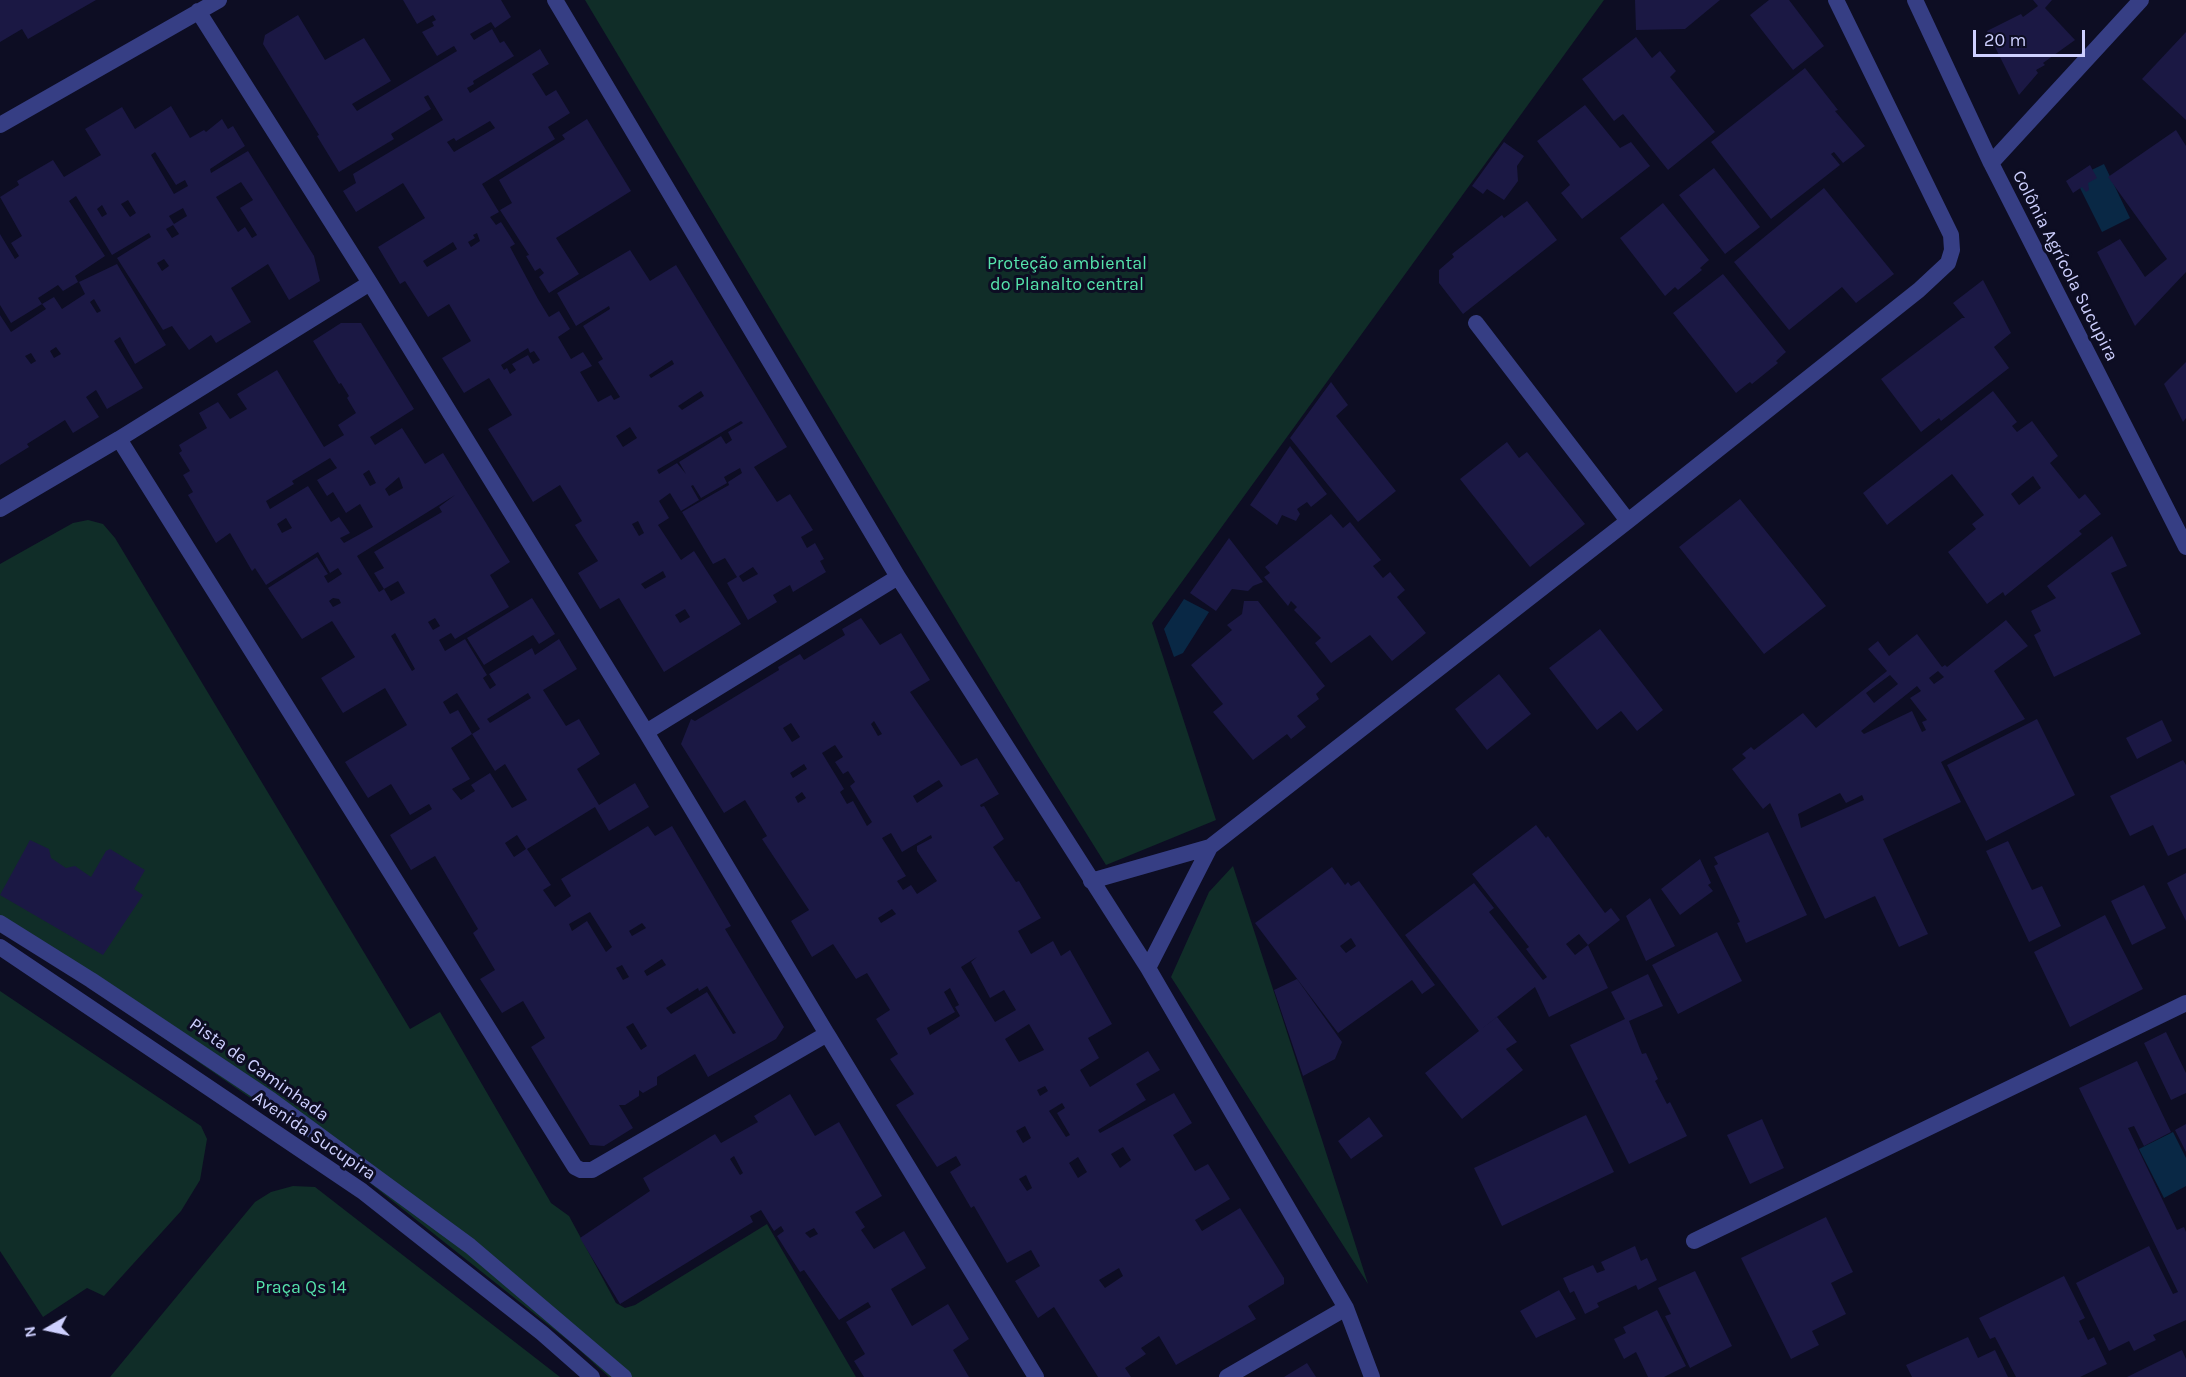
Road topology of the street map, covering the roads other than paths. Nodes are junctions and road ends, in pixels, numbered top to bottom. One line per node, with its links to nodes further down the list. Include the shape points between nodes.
1 (219, 0): 6 (street)
2 (555, 0): 15 (street)
3 (1836, 0): 13 (street, via 1951,235 1948,263 1920,291)
4 (1915, 0): 8 (street, Colônia Agrícola Sucupira)
5 (2141, 0): 8 (street)
6 (198, 11): 7 (street); 9 (street)
7 (0, 125)
8 (1990, 163): 14 (street, Colônia Agrícola Sucupira)
9 (370, 283): 11 (street); 16 (street)
10 (1476, 323): 13 (street)
11 (119, 439): 12 (street); 23 (street, via 575,1167 592,1170)
12 (0, 509)
13 (1628, 521): 17 (street)
14 (2186, 547)
15 (898, 578): 16 (street); 18 (street)
16 (646, 732): 23 (street)
17 (1210, 847): 18 (street); 21 (street)
18 (1091, 881): 21 (street)
19 (0, 924): 27 (street, Pista de Caminhada, via 271,1100 470,1246)
20 (0, 947): 26 (street, Avenida Sucupira, via 362,1191)
21 (1148, 968): 25 (street)
22 (2186, 1003): 24 (street)
23 (827, 1034): 28 (street)
24 (1694, 1241)
25 (1346, 1308): 29 (street); 30 (street)
26 (592, 1377)
27 (624, 1377)
28 (1036, 1377)
29 (1227, 1377)
30 (1372, 1377)

